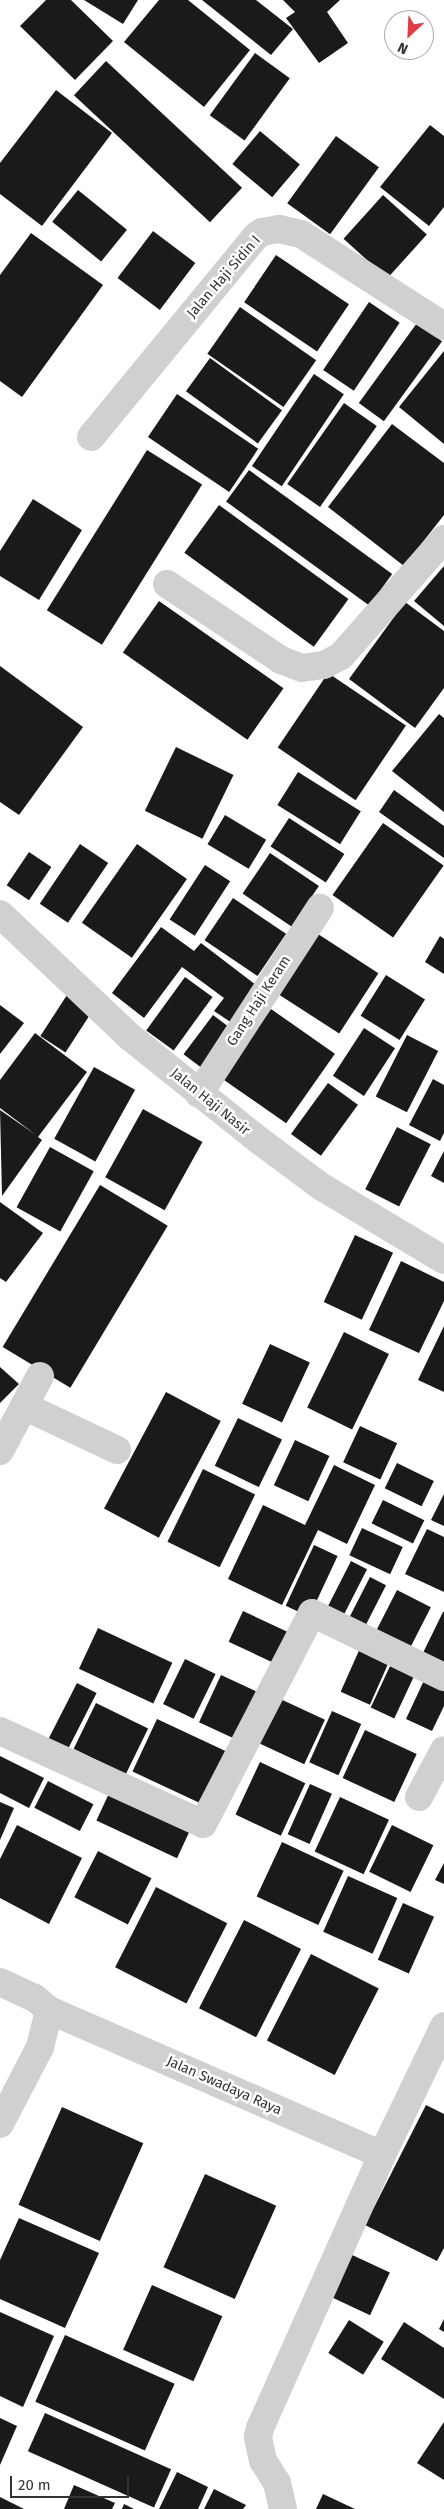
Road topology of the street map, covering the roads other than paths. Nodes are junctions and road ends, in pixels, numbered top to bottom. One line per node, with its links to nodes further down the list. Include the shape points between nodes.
1 (444, 326): 2 (street, Jalan Haji Sidin I, via 301,234 279,229 262,232)
2 (91, 438)
3 (444, 539): 4 (street, via 341,656 324,665 302,668 281,660)
4 (167, 584)
5 (320, 908): 7 (street, Gang Haji Keram)
6 (0, 914): 7 (street, Jalan Haji Nasir, via 63,977)
7 (199, 1094): 8 (street, Jalan Haji Nasir, via 322,1187)
8 (444, 1260)
9 (40, 1376): 10 (street)
10 (24, 1406): 11 (street); 12 (street)
11 (117, 1450)
12 (0, 1451)
13 (444, 1677): 14 (street, via 312,1613 203,1824)
14 (0, 1731)
15 (444, 1750): 16 (street)
16 (419, 1797)
17 (0, 1982): 18 (street, Jalan Swadaya Raya, via 35,1998)
18 (49, 2010): 20 (street, via 40,2048); 21 (street, Jalan Swadaya Raya)
19 (444, 2026): 21 (street)
20 (0, 2124)
21 (382, 2155): 22 (street, via 260,2428 258,2437 263,2462 277,2483)
22 (283, 2509)

